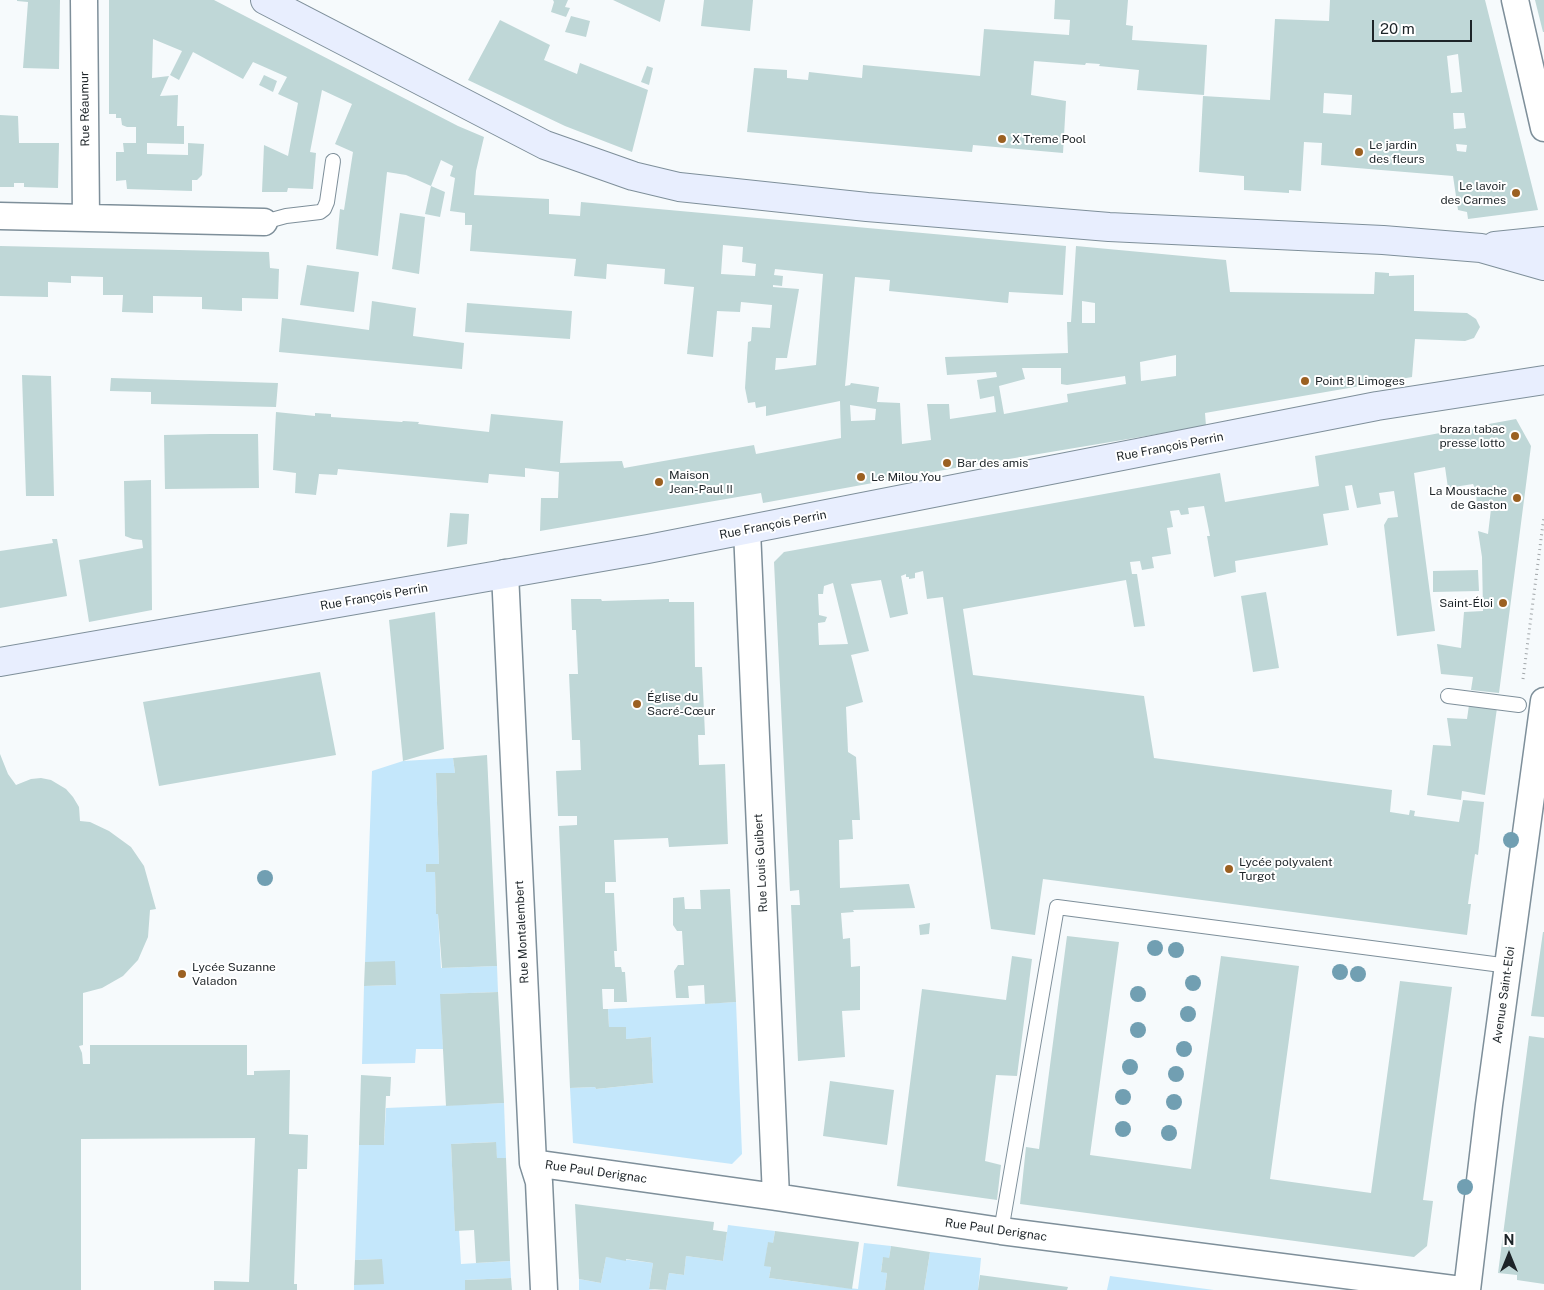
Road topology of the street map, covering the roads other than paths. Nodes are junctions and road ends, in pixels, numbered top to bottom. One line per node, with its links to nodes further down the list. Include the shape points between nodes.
1 (84, 0): 7 (street, Rue Réaumur)
2 (265, 0): 10 (main road, via 545,145 633,176 679,187 867,207 1110,226)
3 (1514, 0): 4 (street)
4 (1544, 128)
5 (333, 161): 8 (lane, via 324,209)
6 (0, 216): 7 (street)
7 (86, 217): 8 (street)
8 (264, 222)
9 (1544, 241): 10 (main road)
10 (1481, 248): 11 (main road)
11 (1544, 266)
12 (1539, 374): 13 (main road, Rue François Perrin)
13 (747, 530): 14 (main road, Rue François Perrin); 21 (street, Rue Louis Guibert)
14 (505, 573): 15 (main road, Rue François Perrin); 20 (street, Rue Montalembert)
15 (0, 662)
16 (1448, 696): 17 (lane)
17 (1532, 703): 18 (street, Avenue Saint-Eloi)
18 (1536, 829): 19 (street, Avenue Saint-Eloi)
19 (1509, 966): 22 (lane, via 1057,907); 25 (street, Avenue Saint-Eloi)
20 (533, 1163): 21 (street, Rue Paul Derignac); 23 (street, Rue Montalembert, via 539,1182)
21 (776, 1197): 22 (street, Rue Paul Derignac)
22 (1001, 1231): 24 (street, Rue Paul Derignac)
23 (544, 1290)
24 (1460, 1290)
25 (1467, 1290)

